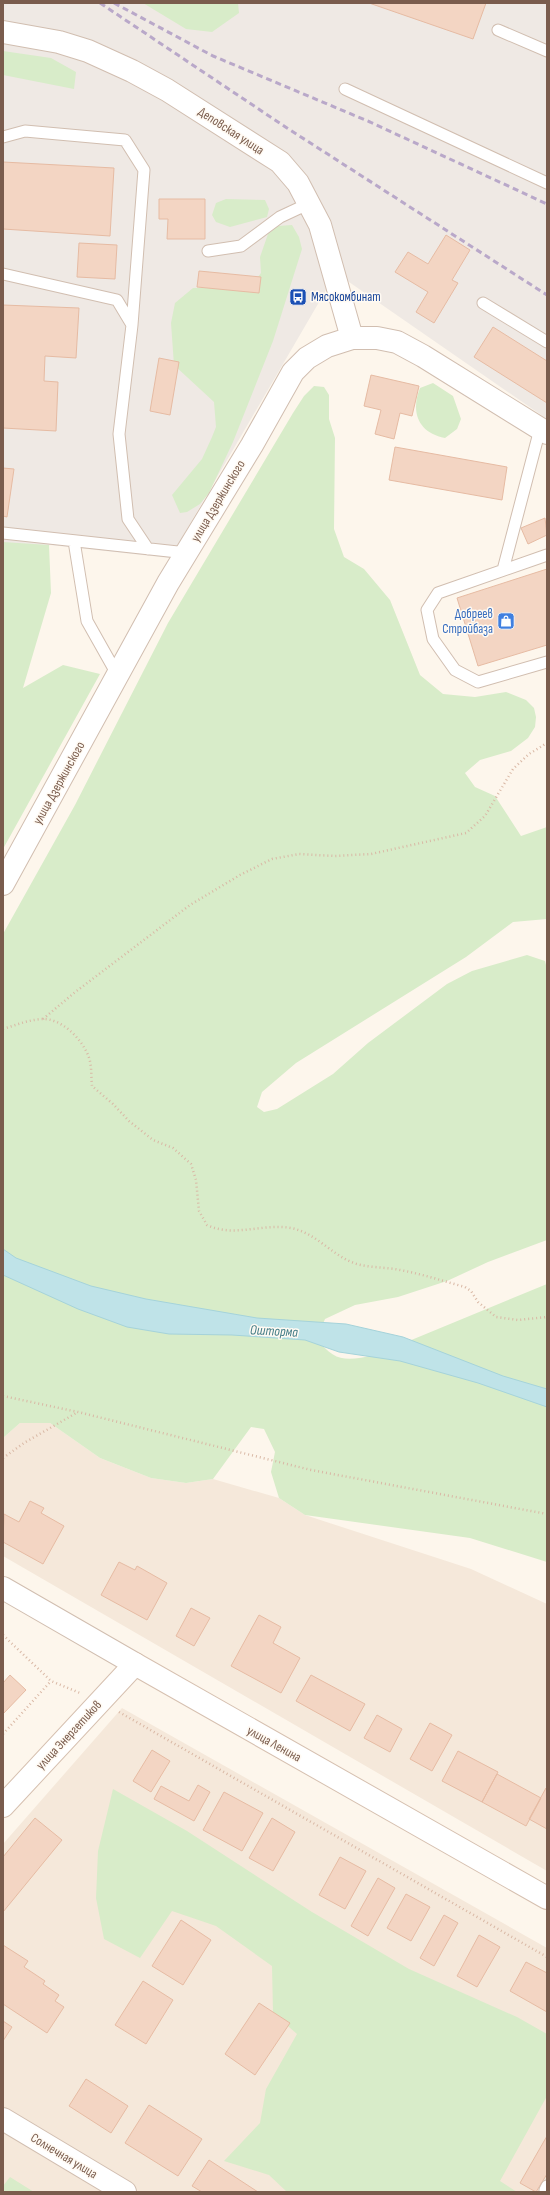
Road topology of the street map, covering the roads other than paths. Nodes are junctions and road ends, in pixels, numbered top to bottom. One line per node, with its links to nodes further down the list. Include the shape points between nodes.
1 (498, 30): 3 (lane)
2 (3, 32): 7 (street, Деповская улица, via 59,42 88,51 167,90 280,162)
3 (547, 51)
4 (345, 89): 6 (lane)
5 (3, 137): 11 (lane, via 25,131 125,140 144,170)
6 (547, 184)
7 (310, 202): 8 (lane, via 280,217 241,246); 12 (street, Деповская улица, via 320,225)
8 (208, 251)
9 (3, 274): 11 (lane, via 117,300)
10 (483, 303): 13 (lane)
11 (132, 326): 17 (lane, via 119,434 128,519)
12 (352, 338): 14 (street, улица Дзержинского, via 377,338 397,342); 18 (street, улица Дзержинского, via 327,346 307,358 293,372)
13 (547, 342)
14 (544, 431): 20 (lane)
15 (3, 532): 16 (lane)
16 (74, 541): 17 (lane); 22 (lane, via 87,621)
17 (148, 549): 18 (lane)
18 (187, 553): 22 (street, улица Дзержинского)
19 (547, 554): 20 (lane)
20 (503, 570): 21 (lane, via 438,593 427,610 433,639 455,670 478,682)
21 (547, 662)
22 (118, 676): 23 (street, улица Дзержинского)
23 (3, 884)
24 (3, 1588): 25 (street, улица Ленина)
25 (135, 1664): 26 (street, улица Энергетиков); 27 (street, улица Ленина)
26 (3, 1806)
27 (547, 1898)
28 (3, 2119): 29 (street, Солнечная улица)
29 (125, 2192)

